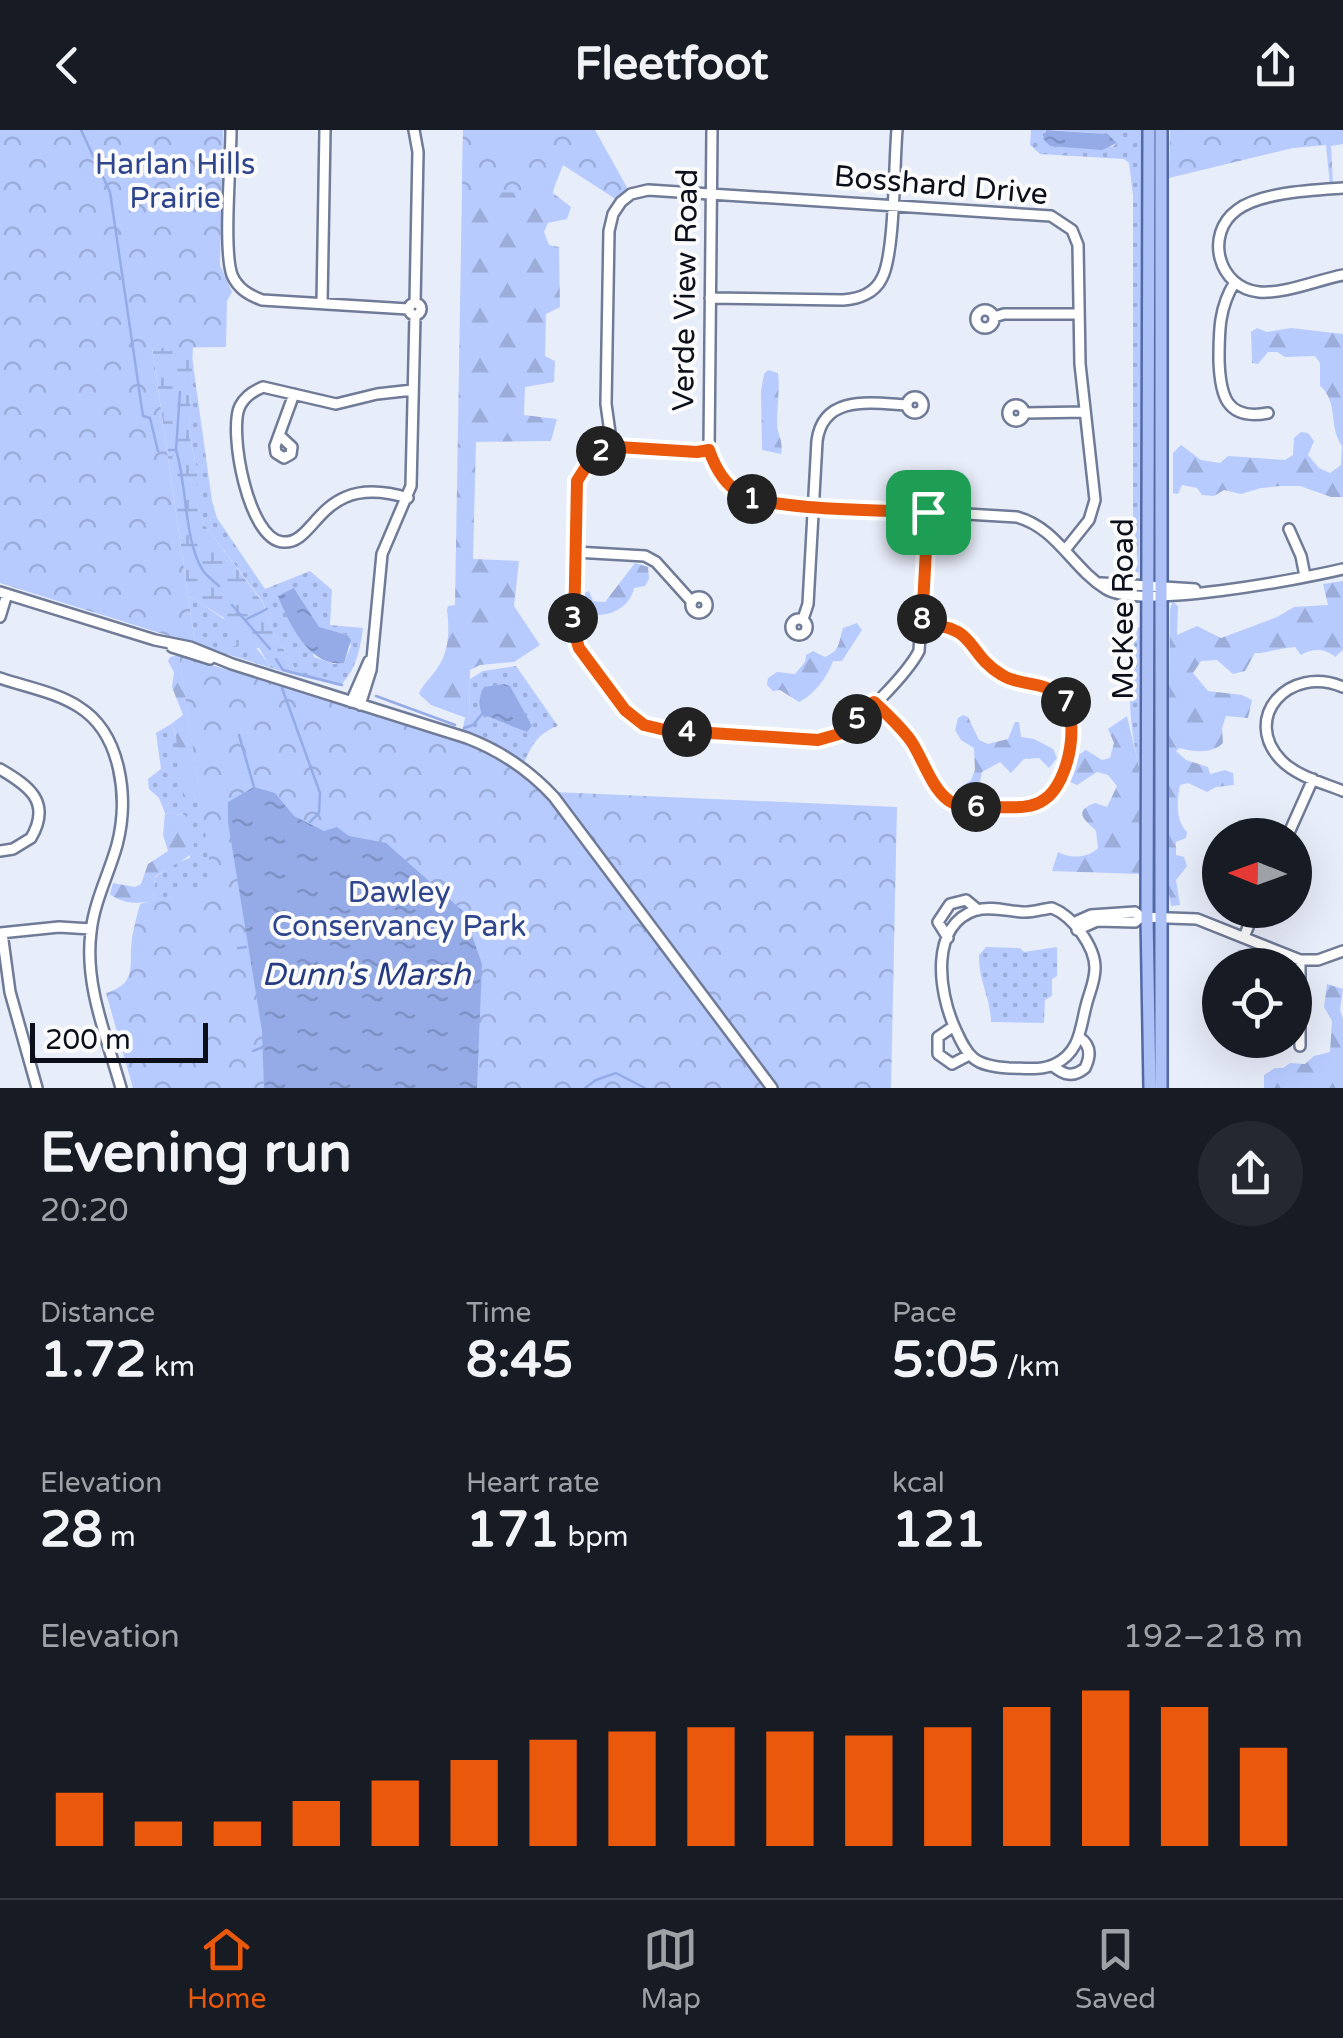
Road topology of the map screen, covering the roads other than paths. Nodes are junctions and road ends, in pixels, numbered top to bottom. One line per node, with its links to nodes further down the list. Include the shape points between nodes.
1 (231, 130): 14 (street, via 229,261 237,284 262,300)
2 (325, 130): 14 (street)
3 (414, 130): 15 (street)
4 (712, 130): 9 (street, Verde View Road)
5 (896, 130): 10 (street)
6 (1149, 130): 35 (main road, McKee Road)
7 (1162, 130): 35 (main road, McKee Road)
8 (1343, 188): 12 (street, via 1294,193 1237,210 1218,244 1220,261)
9 (711, 193): 10 (street, Bosshard Drive); 13 (street, Verde View Road); 25 (street, Bosshard Drive, via 643,190 626,197 613,214 606,404)
10 (892, 204): 13 (street, via 884,276 868,293 843,300); 16 (street, Bosshard Drive, via 1057,218 1078,246)
11 (1343, 275): 12 (street, via 1270,292)
12 (1235, 282): 23 (street, via 1220,324 1222,394 1243,413)
13 (710, 298): 26 (street, Verde View Road)
14 (322, 303): 15 (street)
15 (413, 309): 19 (street)
16 (1079, 314): 17 (street); 22 (street, Bosshard Drive)
17 (994, 317)
18 (294, 394): 19 (street, via 336,404); 24 (street); 27 (street, via 263,387 246,397 238,413 244,485 267,535 295,541 340,498 364,491)
19 (413, 394): 27 (street)
20 (907, 405): 28 (street, via 850,404 831,412 818,432)
21 (1024, 412): 22 (street)
22 (1085, 412): 31 (street, Bosshard Drive, via 1095,500 1089,520)
23 (1268, 413)
24 (280, 434)
25 (612, 447): 26 (street); 32 (street, via 592,457 579,475)
26 (709, 450): 28 (street, via 721,476 741,494)
27 (407, 501): 44 (street, via 382,554 370,658)
28 (814, 506): 29 (street); 39 (street)
29 (928, 512): 31 (street, via 1017,517 1043,528); 40 (street)
30 (1289, 529): 34 (street)
31 (1064, 550): 35 (street, via 1098,583)
32 (575, 552): 37 (street, via 645,556); 43 (street, via 575,639 639,722 665,730 818,740 839,734)
33 (1343, 569): 34 (street)
34 (1305, 576): 35 (street)
35 (1154, 591): 51 (main road, McKee Road)
36 (3, 593): 38 (street); 44 (street)
37 (692, 602)
38 (0, 616)
39 (803, 619)
40 (922, 624): 43 (street, via 915,658); 43 (street, via 961,632 998,673 1049,688 1065,701 1073,728 1054,790 1032,806 954,803 906,734)
41 (0, 678): 54 (street, via 77,706 110,744 122,818)
42 (1343, 687): 46 (street, via 1321,680 1294,684 1269,715 1269,740 1279,758)
43 (874, 702)
44 (356, 703): 67 (street, via 483,744 521,766 554,797)
45 (0, 769): 49 (street, via 26,784 39,812 31,838)
46 (1314, 779): 47 (street); 48 (street)
47 (1343, 792)
48 (1296, 818)
49 (0, 851)
50 (978, 910): 52 (street, via 1052,908); 57 (street); 57 (street, via 966,900 950,904 938,922)
51 (1150, 917): 52 (street, via 1091,915); 56 (street, via 1197,920); 68 (main road, McKee Road); 69 (main road, McKee Road)
52 (1075, 926): 62 (street, via 1095,965)
53 (1248, 928): 56 (street)
54 (91, 930): 55 (street); 66 (street, via 94,991)
55 (1, 933): 65 (street)
56 (1244, 937): 58 (street)
57 (948, 938): 61 (street, via 941,973)
58 (1271, 948)
59 (1343, 951): 60 (street)
60 (1312, 960)
61 (954, 1026): 63 (street); 63 (street, via 938,1037 938,1054 952,1064)
62 (1080, 1037): 64 (street); 64 (street, via 1090,1053 1085,1068 1066,1075)
63 (969, 1055): 64 (street, via 993,1067)
64 (1053, 1066)
65 (37, 1088)
66 (121, 1088)
67 (772, 1088)
68 (1150, 1088)
69 (1161, 1088)

